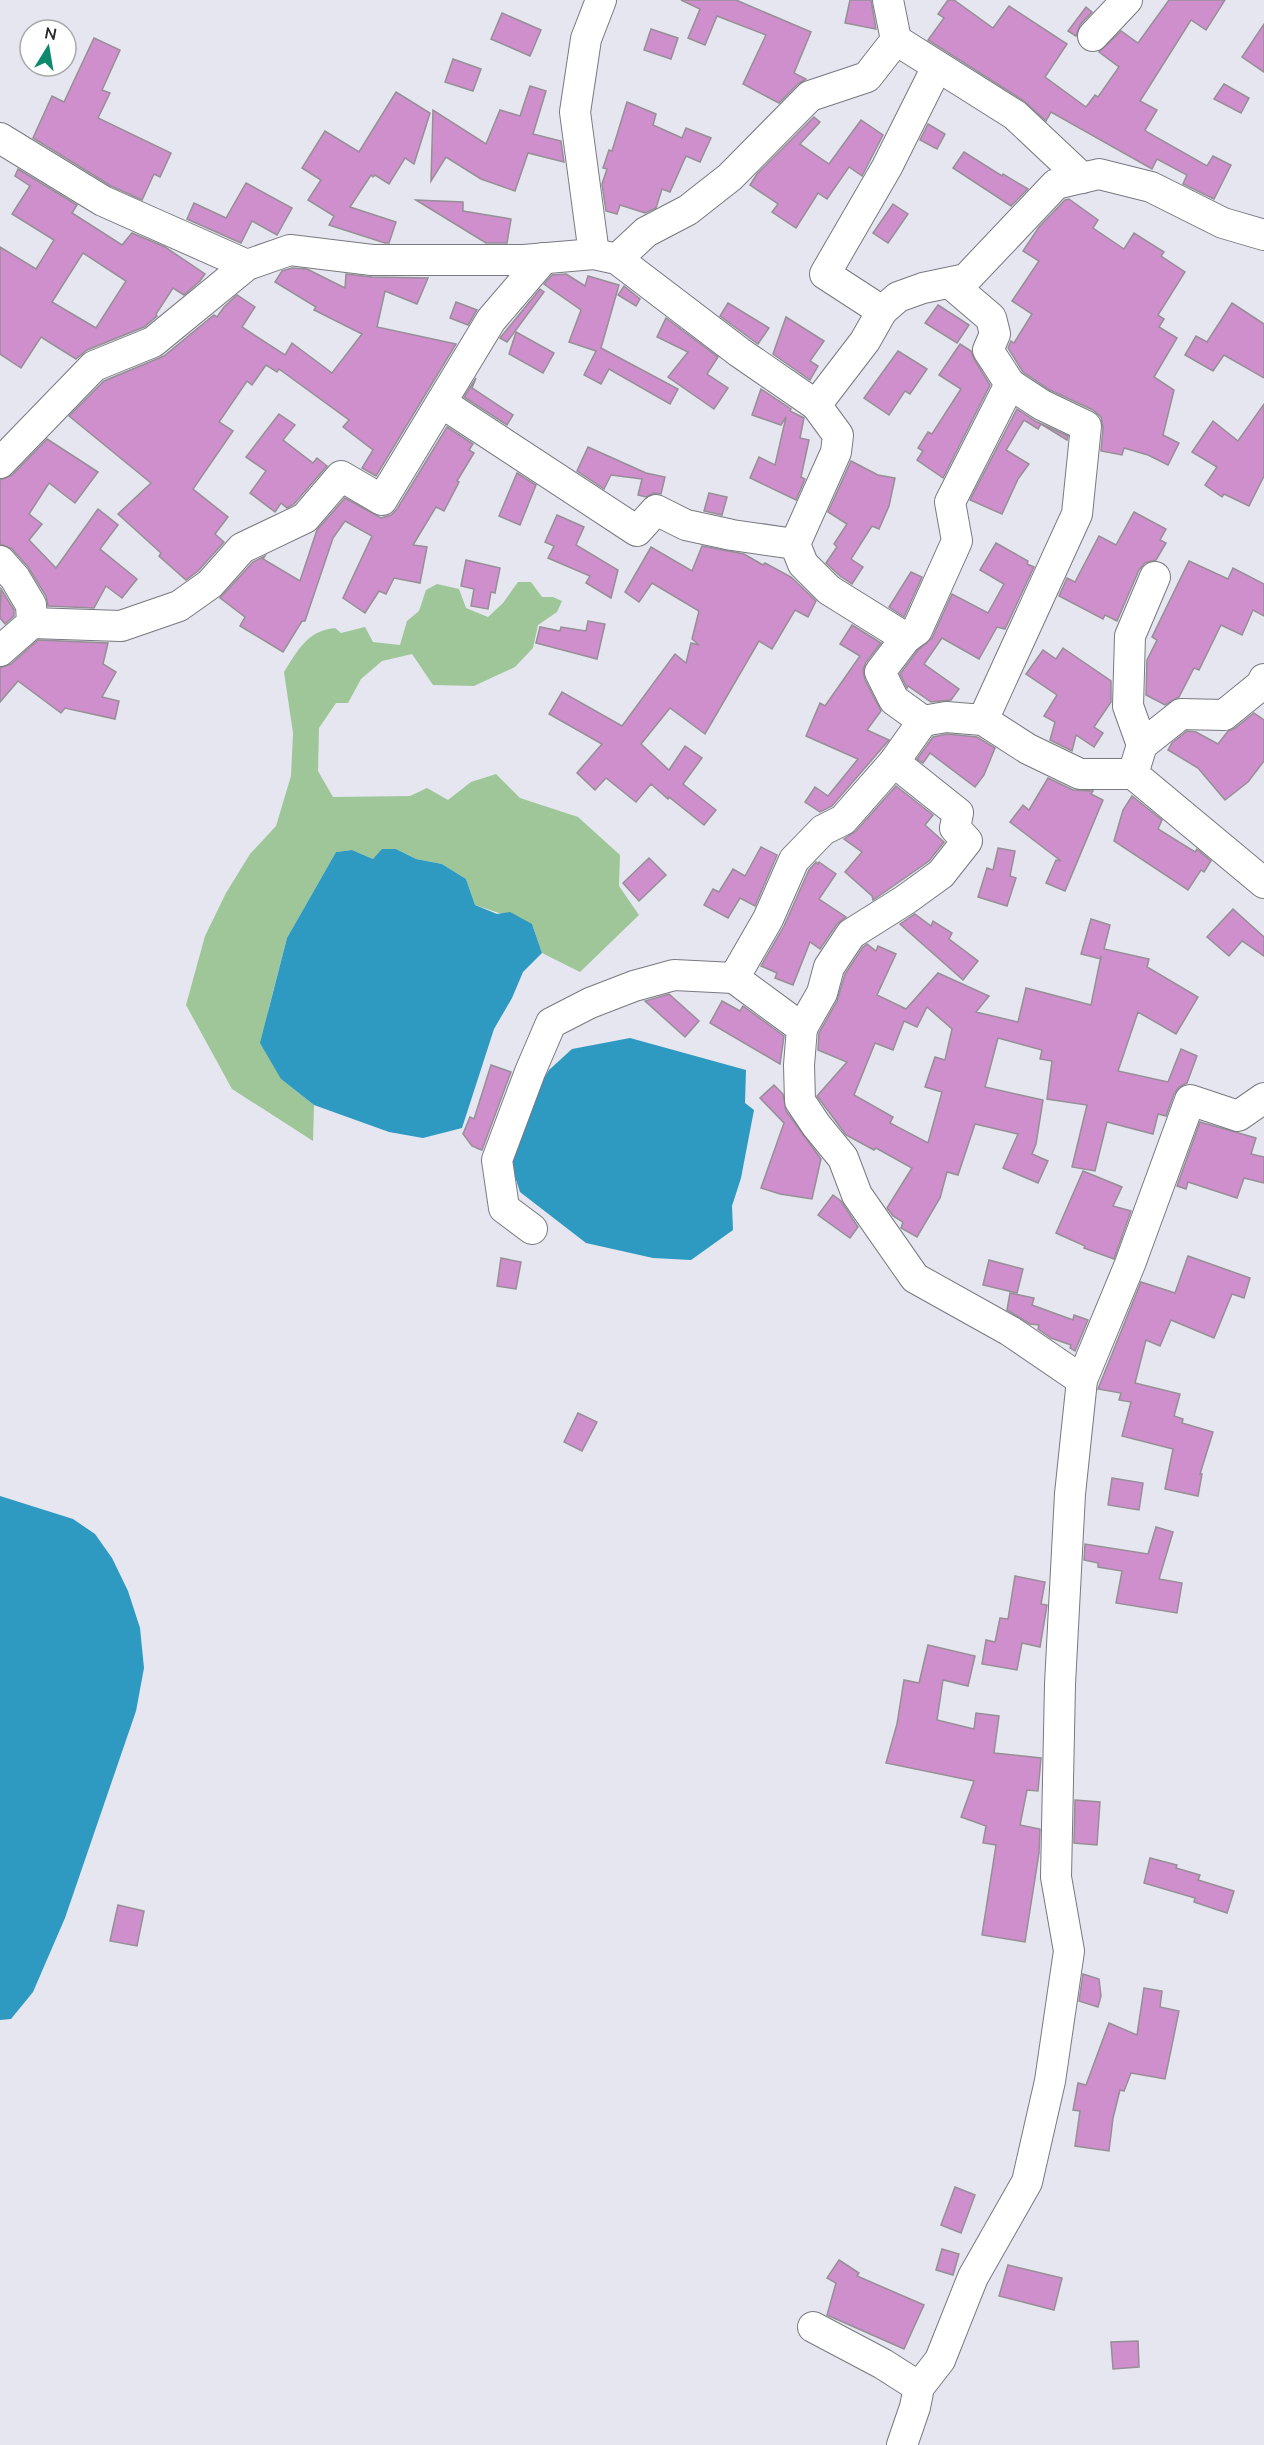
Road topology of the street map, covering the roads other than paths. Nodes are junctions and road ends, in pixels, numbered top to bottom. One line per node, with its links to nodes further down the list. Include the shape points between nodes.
1 (601, 0): 10 (street, via 586,39 575,112)
2 (888, 0): 5 (street)
3 (1127, 0): 4 (street)
4 (1093, 36)
5 (896, 40): 6 (street); 10 (street, via 867,77 810,96 730,177 688,210)
6 (938, 66): 8 (street, via 1015,115); 14 (street, via 887,167 825,274)
7 (0, 138): 12 (street, via 103,201)
8 (1082, 178): 9 (street, via 1099,174 1151,187 1223,223); 13 (street, via 1056,184 966,279)
9 (1264, 235)
10 (605, 256): 11 (street); 17 (street)
11 (544, 258): 12 (street, via 372,260 290,250); 16 (street, via 491,320)
12 (248, 265): 18 (street, via 153,342 94,366)
13 (950, 283): 14 (street, via 898,297); 15 (street, via 992,318 995,334 988,350)
14 (882, 311): 17 (street, via 865,341)
15 (1010, 384): 23 (street, via 950,502 957,541 916,630); 26 (street, via 1086,426 1077,514)
16 (442, 403): 19 (street, via 637,531 657,510 686,525); 22 (street, via 382,500 341,476 305,518 242,548 210,584 179,606 121,626)
17 (816, 405): 19 (street, via 838,435 836,452)
18 (0, 463)
19 (795, 544): 23 (street, via 803,564 829,590)
20 (0, 561): 22 (street, via 32,605)
21 (1155, 577): 28 (street, via 1130,636 1128,706)
22 (32, 623): 24 (street)
23 (906, 638): 27 (street, via 880,672 894,700)
24 (0, 651)
25 (1264, 679): 28 (street, via 1224,716 1181,714)
26 (983, 720): 27 (street, via 946,717); 30 (street, via 1028,749 1080,774)
27 (923, 721): 29 (street)
28 (1142, 745): 30 (street)
29 (894, 762): 32 (street, via 843,820 823,830 794,860 768,919); 33 (street, via 958,813 955,828 967,841 941,874 851,934 829,967 822,993)
30 (1133, 774): 31 (street)
31 (1264, 883)
32 (734, 978): 33 (street); 35 (street, via 674,975 590,1003 551,1023 497,1160 504,1208)
33 (802, 1028): 36 (street, via 800,1101 843,1158 858,1195 915,1278 1010,1331)
34 (1264, 1098): 36 (street, via 1238,1116 1190,1100 1130,1264)
35 (532, 1229)
36 (1082, 1380): 38 (street, via 1070,1494 1059,1730 1056,1877 1069,1951 1050,2081 1027,2182 973,2277 940,2360)
37 (813, 2327): 38 (street)
38 (919, 2387): 39 (street)
39 (902, 2445)

